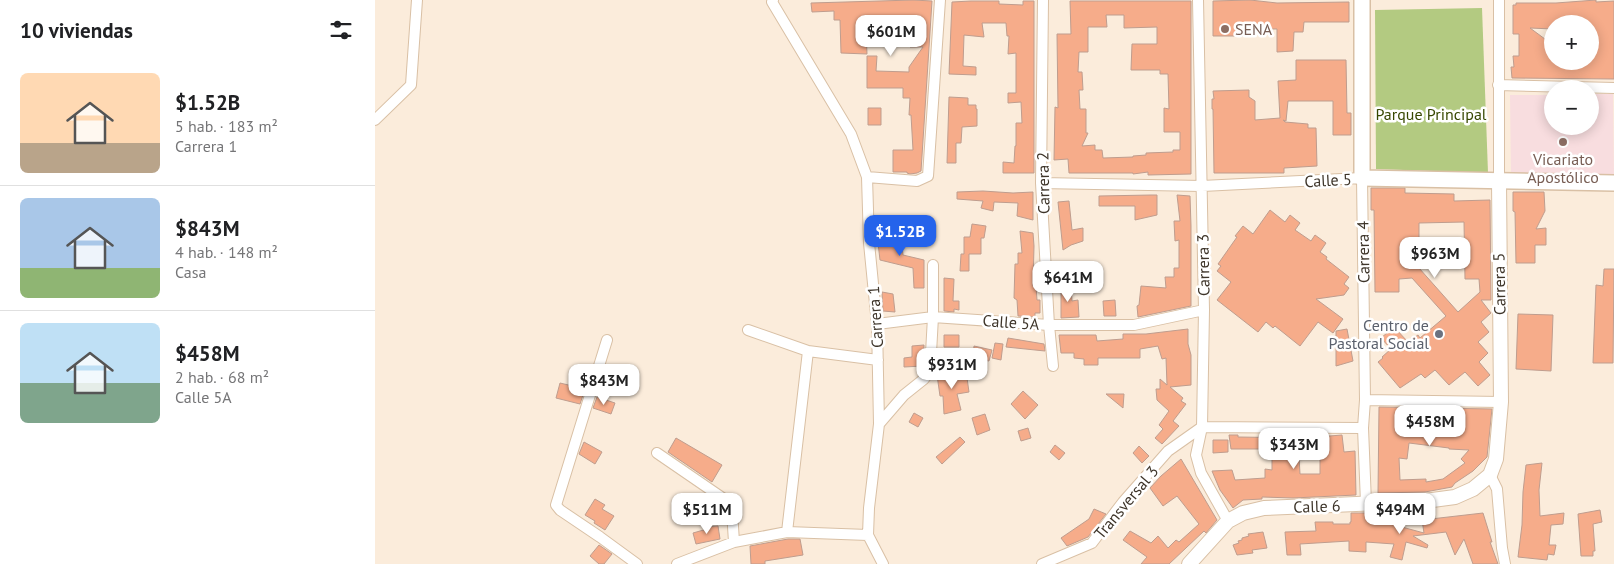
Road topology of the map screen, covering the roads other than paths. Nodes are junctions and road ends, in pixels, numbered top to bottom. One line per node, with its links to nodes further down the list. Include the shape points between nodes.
1 (417, 0): 10 (street, via 411,85)
2 (773, 0): 11 (street, Carrera 1, via 851,134)
3 (941, 0): 11 (street, via 928,176 917,181)
4 (1043, 0): 14 (street, Carrera 2)
5 (1198, 0): 16 (street, Carrera 3)
6 (1362, 0): 12 (main road, Carrera 4)
7 (1499, 0): 8 (street, Carrera 5)
8 (1499, 85): 9 (street); 13 (street, Carrera 5)
9 (1614, 88)
10 (375, 120)
11 (867, 177): 20 (street, Carrera 1)
12 (1363, 178): 13 (main road, Calle 5); 16 (street, Calle 5); 27 (street, Carrera 4)
13 (1499, 181): 15 (main road, Calle 5); 28 (main road, Carrera 5)
14 (1041, 183): 16 (street, Calle 5); 21 (street, Carrera 2)
15 (1614, 183)
16 (1202, 186): 18 (street, Carrera 3)
17 (933, 265): 19 (street)
18 (1204, 310): 21 (street, Calle 5A, via 1134,324); 30 (street, Carrera 3)
19 (933, 317): 20 (street, Calle 5A); 21 (street, Calle 5A); 29 (street, via 930,371)
20 (877, 324): 25 (street, Carrera 1)
21 (1049, 325): 26 (street, Carrera 2)
22 (748, 330): 24 (street)
23 (607, 340): 39 (street, via 556,505)
24 (807, 351): 25 (street); 36 (street)
25 (878, 360): 29 (street, Carrera 1)
26 (1053, 366)
27 (1365, 400): 28 (street); 31 (street, Carrera 4)
28 (1501, 402): 33 (main road, Carrera 5, via 1496,458)
29 (879, 424): 37 (street, Carrera 1)
30 (1202, 427): 31 (street); 35 (street, Carrera 3, via 1196,455 1201,473); 42 (street, Transversal 3, via 1168,451 1092,543)
31 (1363, 428): 34 (street, Carrera 4)
32 (657, 453): 38 (street, via 727,501 732,511)
33 (1490, 475): 34 (main road, Calle 6, via 1473,489 1455,497); 44 (street, via 1497,489)
34 (1367, 503): 35 (main road, Calle 6, via 1264,508)
35 (1228, 521): 43 (main road, Calle 6)
36 (787, 532): 37 (street); 38 (street)
37 (869, 535): 41 (street, Carrera 1)
38 (734, 542): 40 (street)
39 (637, 564)
40 (677, 564)
41 (883, 564)
42 (1042, 564)
43 (1189, 564)
44 (1505, 564)

